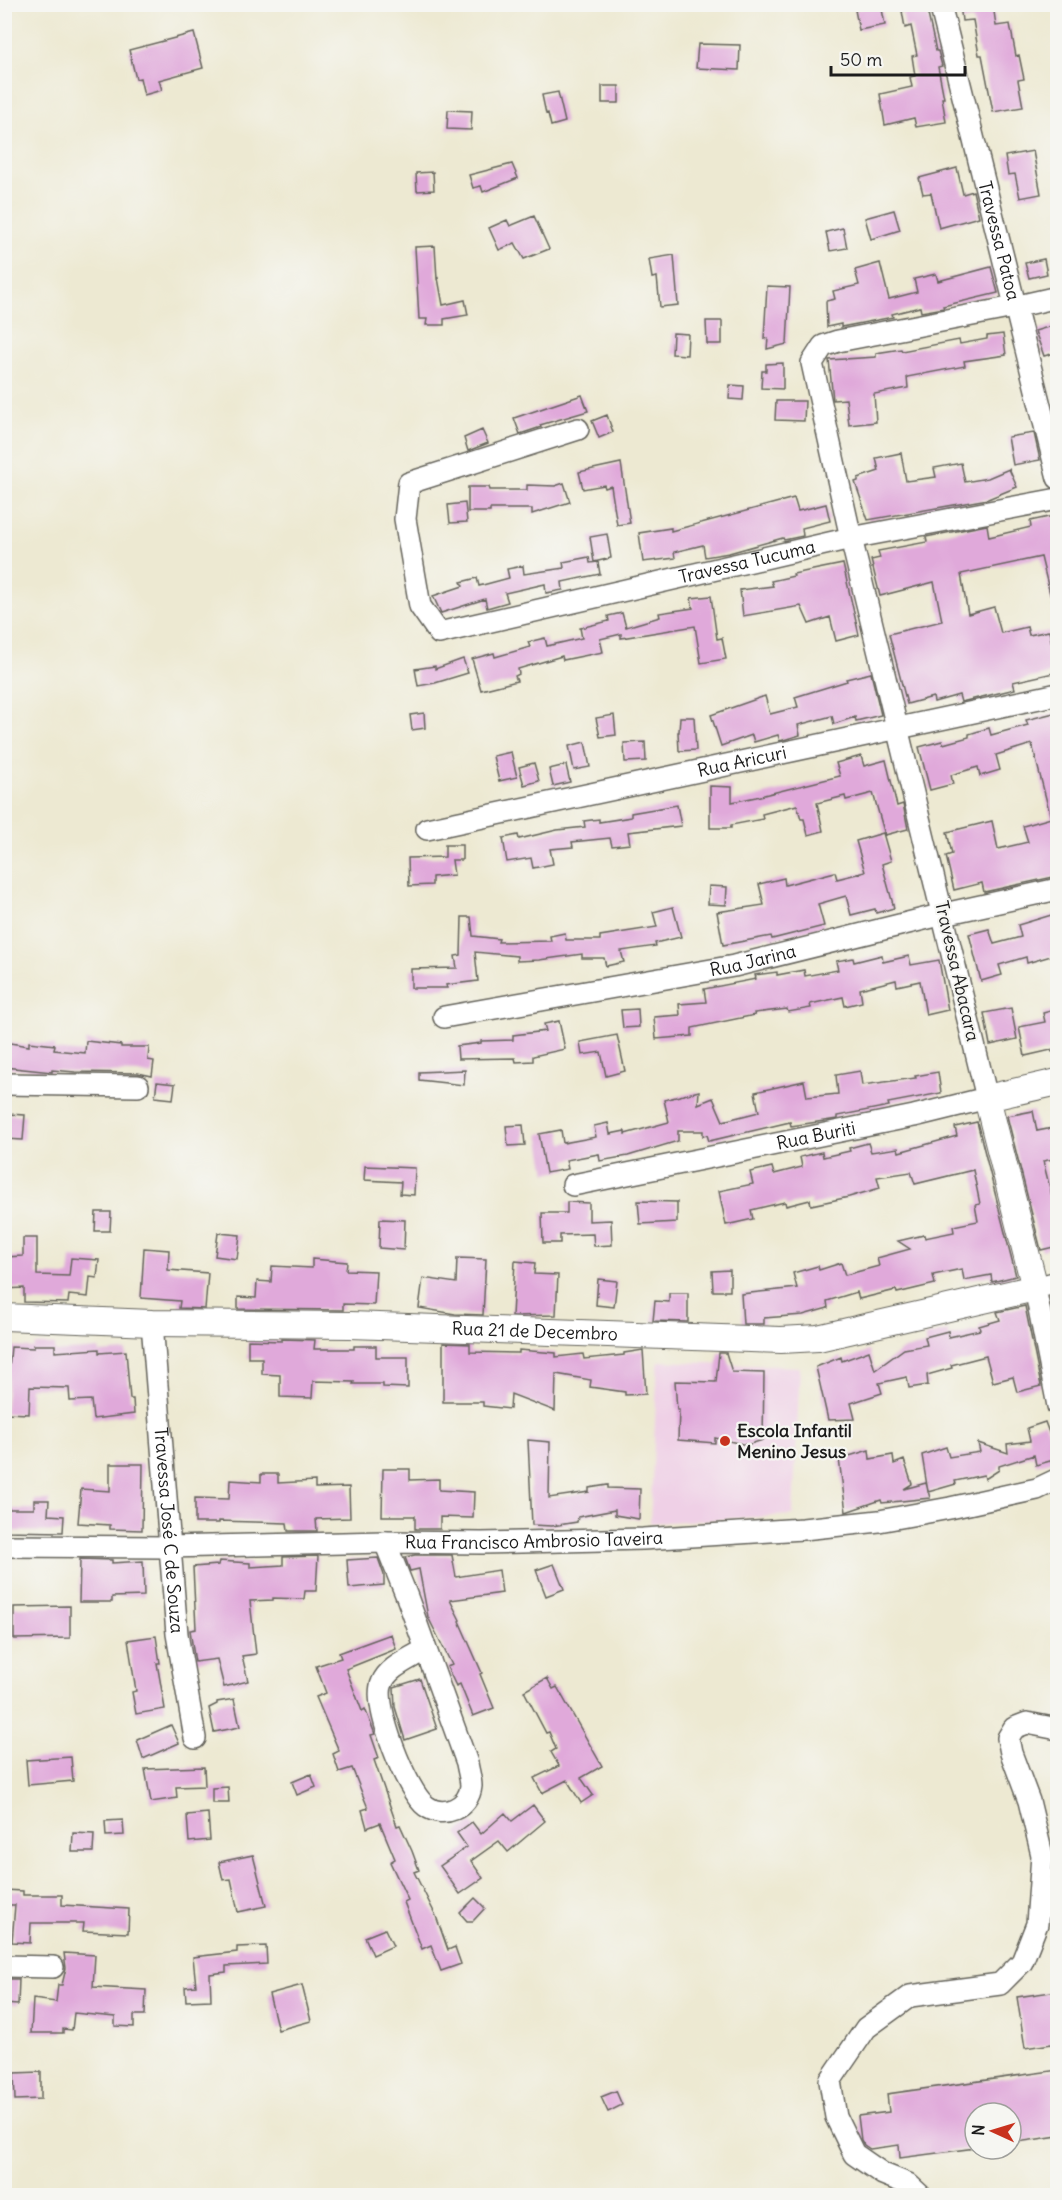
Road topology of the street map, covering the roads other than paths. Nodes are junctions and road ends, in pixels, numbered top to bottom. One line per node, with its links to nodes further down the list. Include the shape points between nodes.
1 (940, 4): 3 (street, Travessa Patoa)
2 (1058, 297): 3 (street, Travessa Abacara)
3 (1014, 307): 5 (street, Travessa Patoa); 7 (street, Travessa Abacara, via 823,346 812,363)
4 (578, 429): 7 (street, Travessa Tucuma, via 409,483 405,519 420,606 439,633)
5 (1058, 478)
6 (1058, 499): 7 (street, Travessa Tucuma)
7 (851, 538): 9 (street, Travessa Abacara)
8 (1058, 694): 9 (street, Rua Aricuri)
9 (899, 729): 10 (street, Rua Aricuri); 12 (street, Travessa Abacara)
10 (427, 829)
11 (1058, 889): 12 (street, Rua Jarina)
12 (944, 914): 13 (street, Rua Jarina, via 734,966); 17 (street, Travessa Abacara)
13 (444, 1017)
14 (1058, 1082): 17 (street, Rua Buriti)
15 (4, 1084): 16 (street)
16 (138, 1086)
17 (987, 1098): 18 (street, Rua Buriti); 19 (street, Travessa Abacara)
18 (573, 1185)
19 (1046, 1285): 21 (street, Rua 21 de Decembro, via 818,1338 781,1340 351,1325); 22 (street, Travessa Abacara)
20 (4, 1317): 21 (street, Rua 21 de Decembro)
21 (152, 1323): 26 (street, Travessa José C de Souza)
22 (1058, 1406)
23 (1058, 1479): 24 (street, Rua Francisco Ambrosio Taveira, via 1037,1489 950,1508 803,1529 643,1539)
24 (385, 1542): 26 (street, Rua Francisco Ambrosio Taveira); 27 (street)
25 (4, 1546): 26 (street, Rua Francisco Ambrosio Taveira)
26 (168, 1547): 29 (street, Travessa José C de Souza, via 177,1634)
27 (424, 1649): 27 (street, via 460,1742 471,1785 462,1806 452,1811 426,1807 417,1798 405,1777 381,1709 382,1682 394,1668)
28 (1058, 1729): 32 (street, via 1027,1723 1014,1728 1008,1738 1042,1855 1037,1924 1022,1962 1000,1984 910,1996 866,2028 830,2080 836,2117 854,2154 883,2174 908,2184)
29 (195, 1738)
30 (4, 1966): 31 (street)
31 (53, 1967)
32 (921, 2196)

